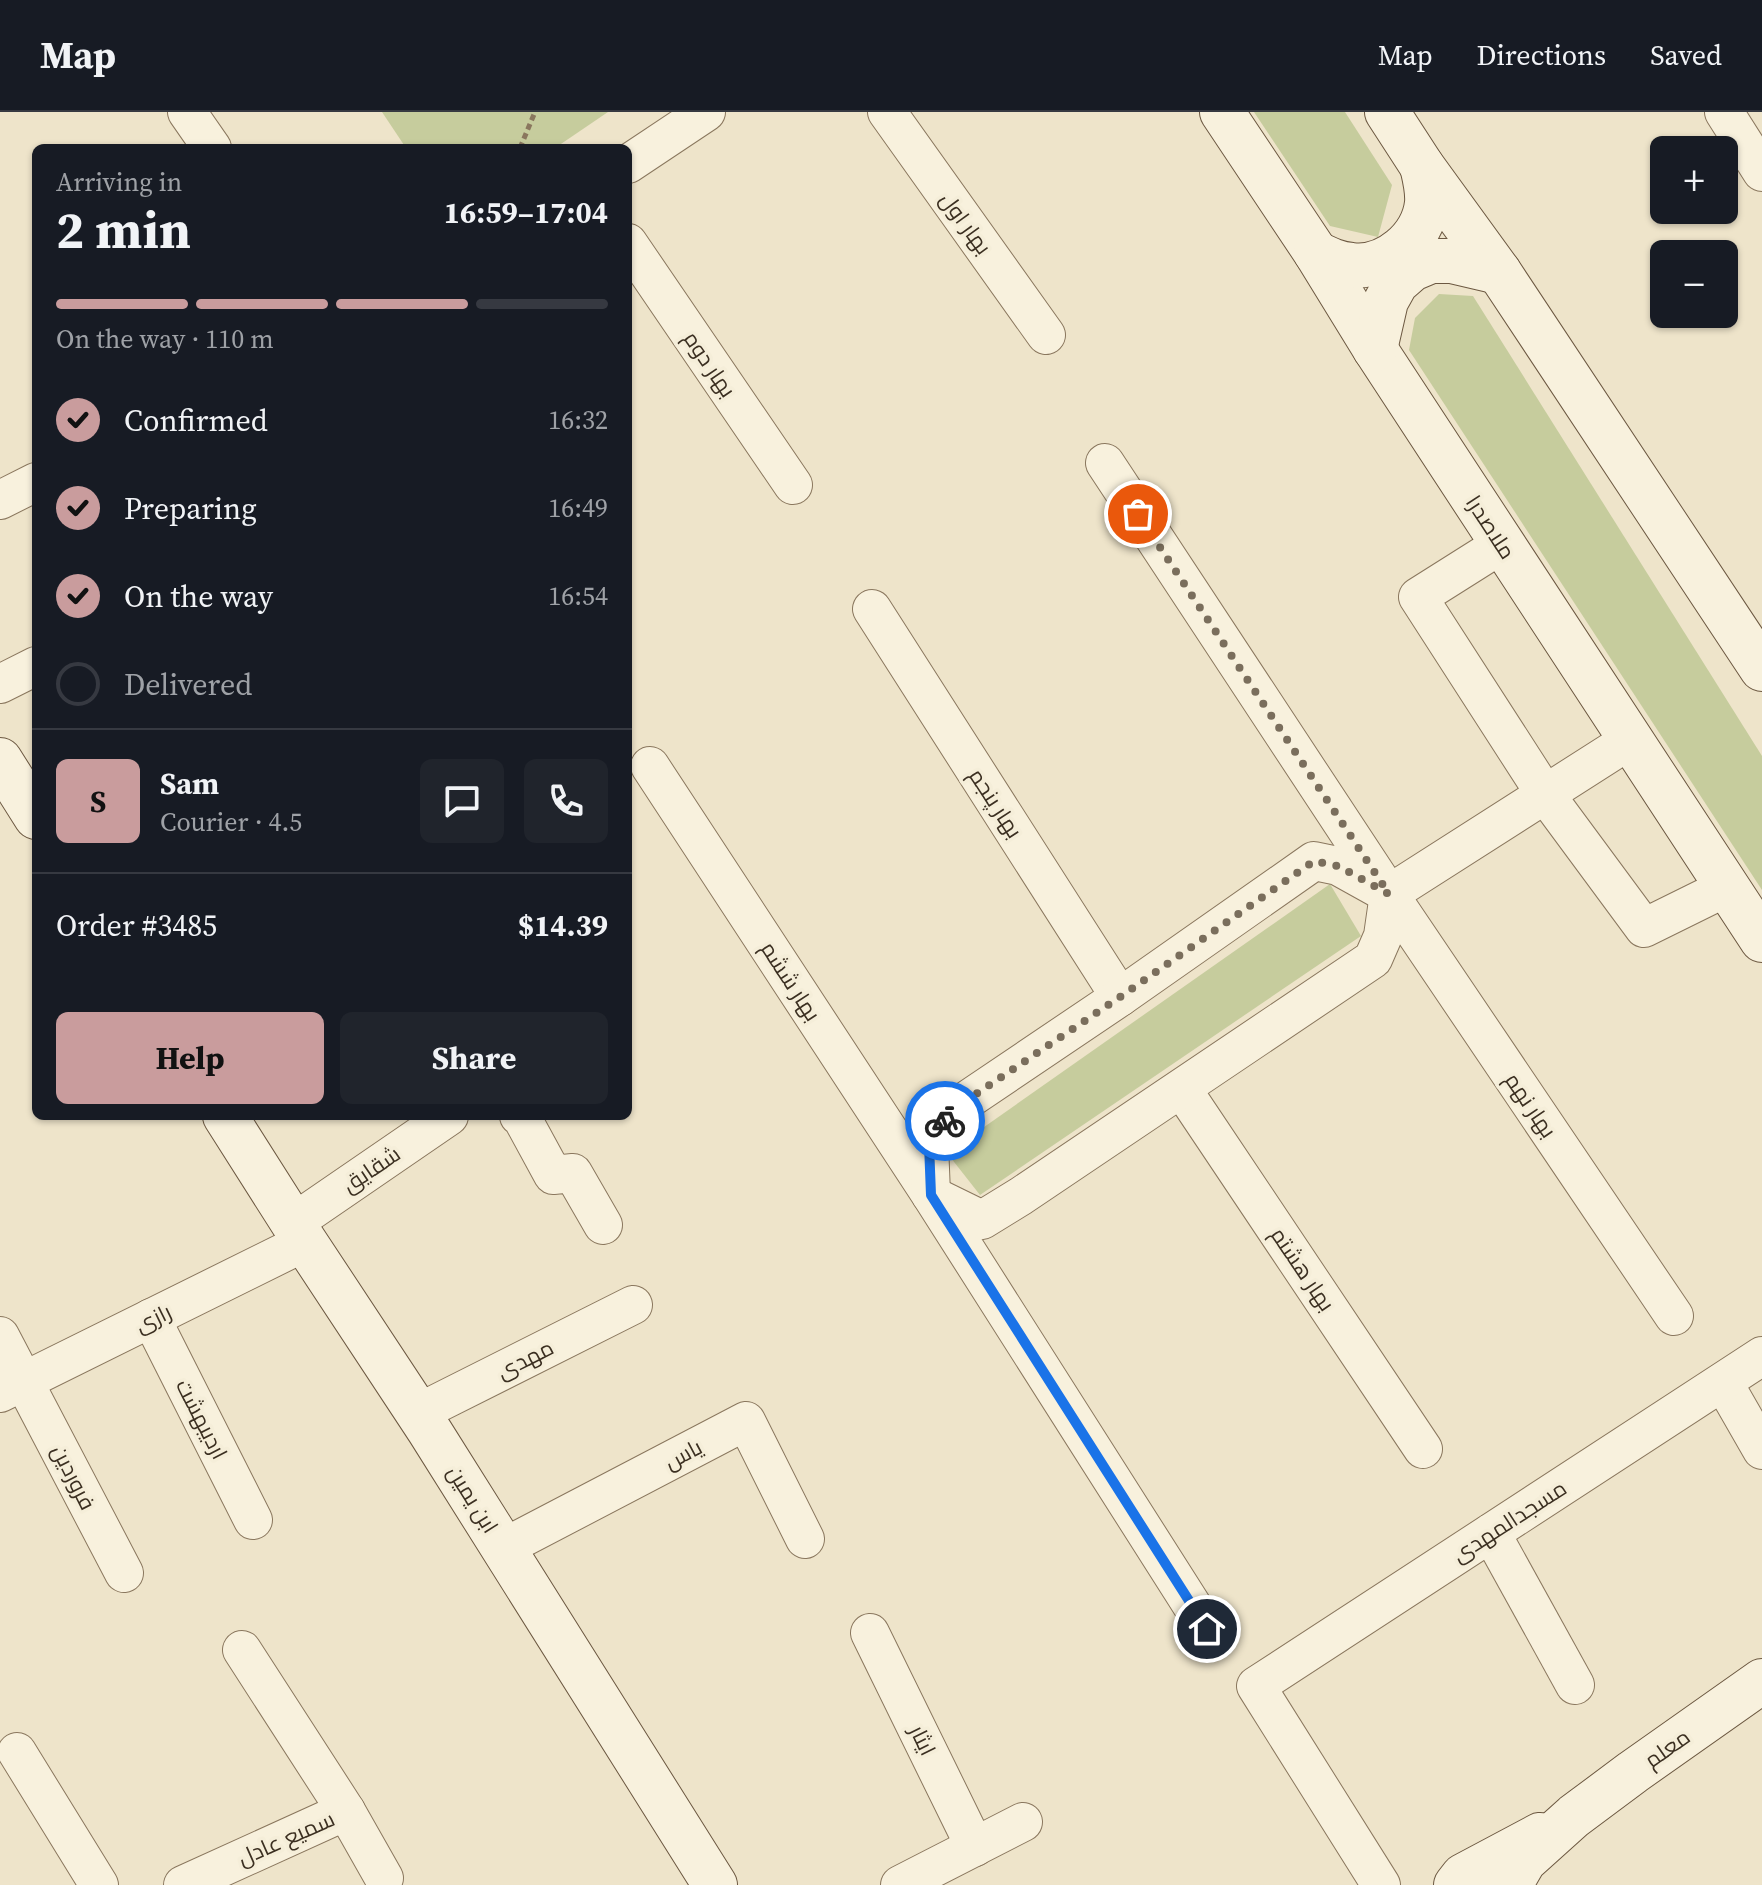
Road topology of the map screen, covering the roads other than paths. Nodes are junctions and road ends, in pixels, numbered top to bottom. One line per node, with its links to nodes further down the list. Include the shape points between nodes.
1 (187, 112): 7 (street)
2 (706, 112): 8 (street)
3 (887, 112): 14 (street, بهار اول)
4 (1222, 112): 12 (street, ملاصدرا)
5 (1387, 112): 9 (street)
6 (1724, 112): 10 (street)
7 (209, 144)
8 (632, 161)
9 (1422, 166): 12 (street, via 1427,206 1409,242 1375,263 1354,266); 13 (street)
10 (1762, 172)
11 (632, 249): 18 (street, بهار دوم)
12 (1316, 253): 15 (street, ملاصدرا)
13 (1499, 272): 15 (street, via 1452,261 1431,261 1412,269 1386,301); 22 (street)
14 (1046, 335)
15 (1375, 349): 20 (street, ملاصدرا)
16 (1105, 463): 31 (street, بهار نهم)
17 (32, 484): 19 (street)
18 (793, 485)
19 (0, 500)
20 (1502, 544): 25 (street, ملاصدرا); 28 (street, via 1418,597)
21 (872, 609): 33 (street, بهار پنجم)
22 (1756, 648)
23 (32, 668): 24 (street)
24 (0, 684)
25 (1630, 740): 28 (street); 30 (street, ملاصدرا)
26 (0, 760): 29 (street)
27 (650, 766): 38 (street, بهار ششم)
28 (1545, 794): 30 (street, via 1644,928); 31 (street)
29 (32, 811)
30 (1727, 887): 32 (street, ملاصدرا)
31 (1389, 894): 33 (street, via 1338,866 1314,861); 34 (street, via 1383,936 1373,959); 42 (street, بهار نهم)
32 (1762, 940)
33 (1120, 997): 38 (street, via 951,1111 929,1144)
34 (1182, 1089): 38 (street, via 982,1220); 49 (street, بهار هشتم)
35 (228, 1120): 40 (street, ابن یمین)
36 (444, 1120): 40 (street, شقایق)
37 (523, 1120): 39 (street, via 553,1175 573,1173)
38 (931, 1195): 56 (street, بهار ششم)
39 (603, 1225)
40 (299, 1232): 43 (street, رازی); 48 (street, ابن یمین)
41 (633, 1305): 48 (street, مهدی)
42 (1674, 1316)
43 (151, 1318): 47 (street, رازی); 51 (street, اردیبهشت)
44 (0, 1336): 47 (street, فروردین)
45 (1762, 1356): 46 (street, مسجدالمهدی)
46 (1723, 1382): 50 (street); 52 (street, مسجدالمهدی)
47 (12, 1387): 55 (street, فروردین)
48 (418, 1413): 54 (street, ابن یمین)
49 (1423, 1449)
50 (1762, 1450)
51 (253, 1520)
52 (1491, 1533): 60 (street); 71 (street, مسجدالمهدی, via 1256,1686)
53 (805, 1539): 54 (street, یاس, via 746,1421)
54 (503, 1548): 69 (street, ابن یمین)
55 (124, 1573)
56 (1207, 1629)
57 (870, 1633): 65 (street, ایثار)
58 (242, 1650): 62 (street)
59 (1762, 1681): 63 (street, معلم)
60 (1575, 1685)
61 (17, 1752): 67 (street)
62 (346, 1811): 66 (street); 68 (street, سمیع عادل)
63 (1574, 1816): 72 (street, via 1463,1876); 73 (street, via 1524,1861)
64 (1023, 1822): 65 (street)
65 (975, 1847): 70 (street)
66 (384, 1878)
67 (99, 1885)
68 (183, 1885)
69 (715, 1885)
70 (900, 1885)
71 (1381, 1885)
72 (1456, 1885)
73 (1510, 1885)

